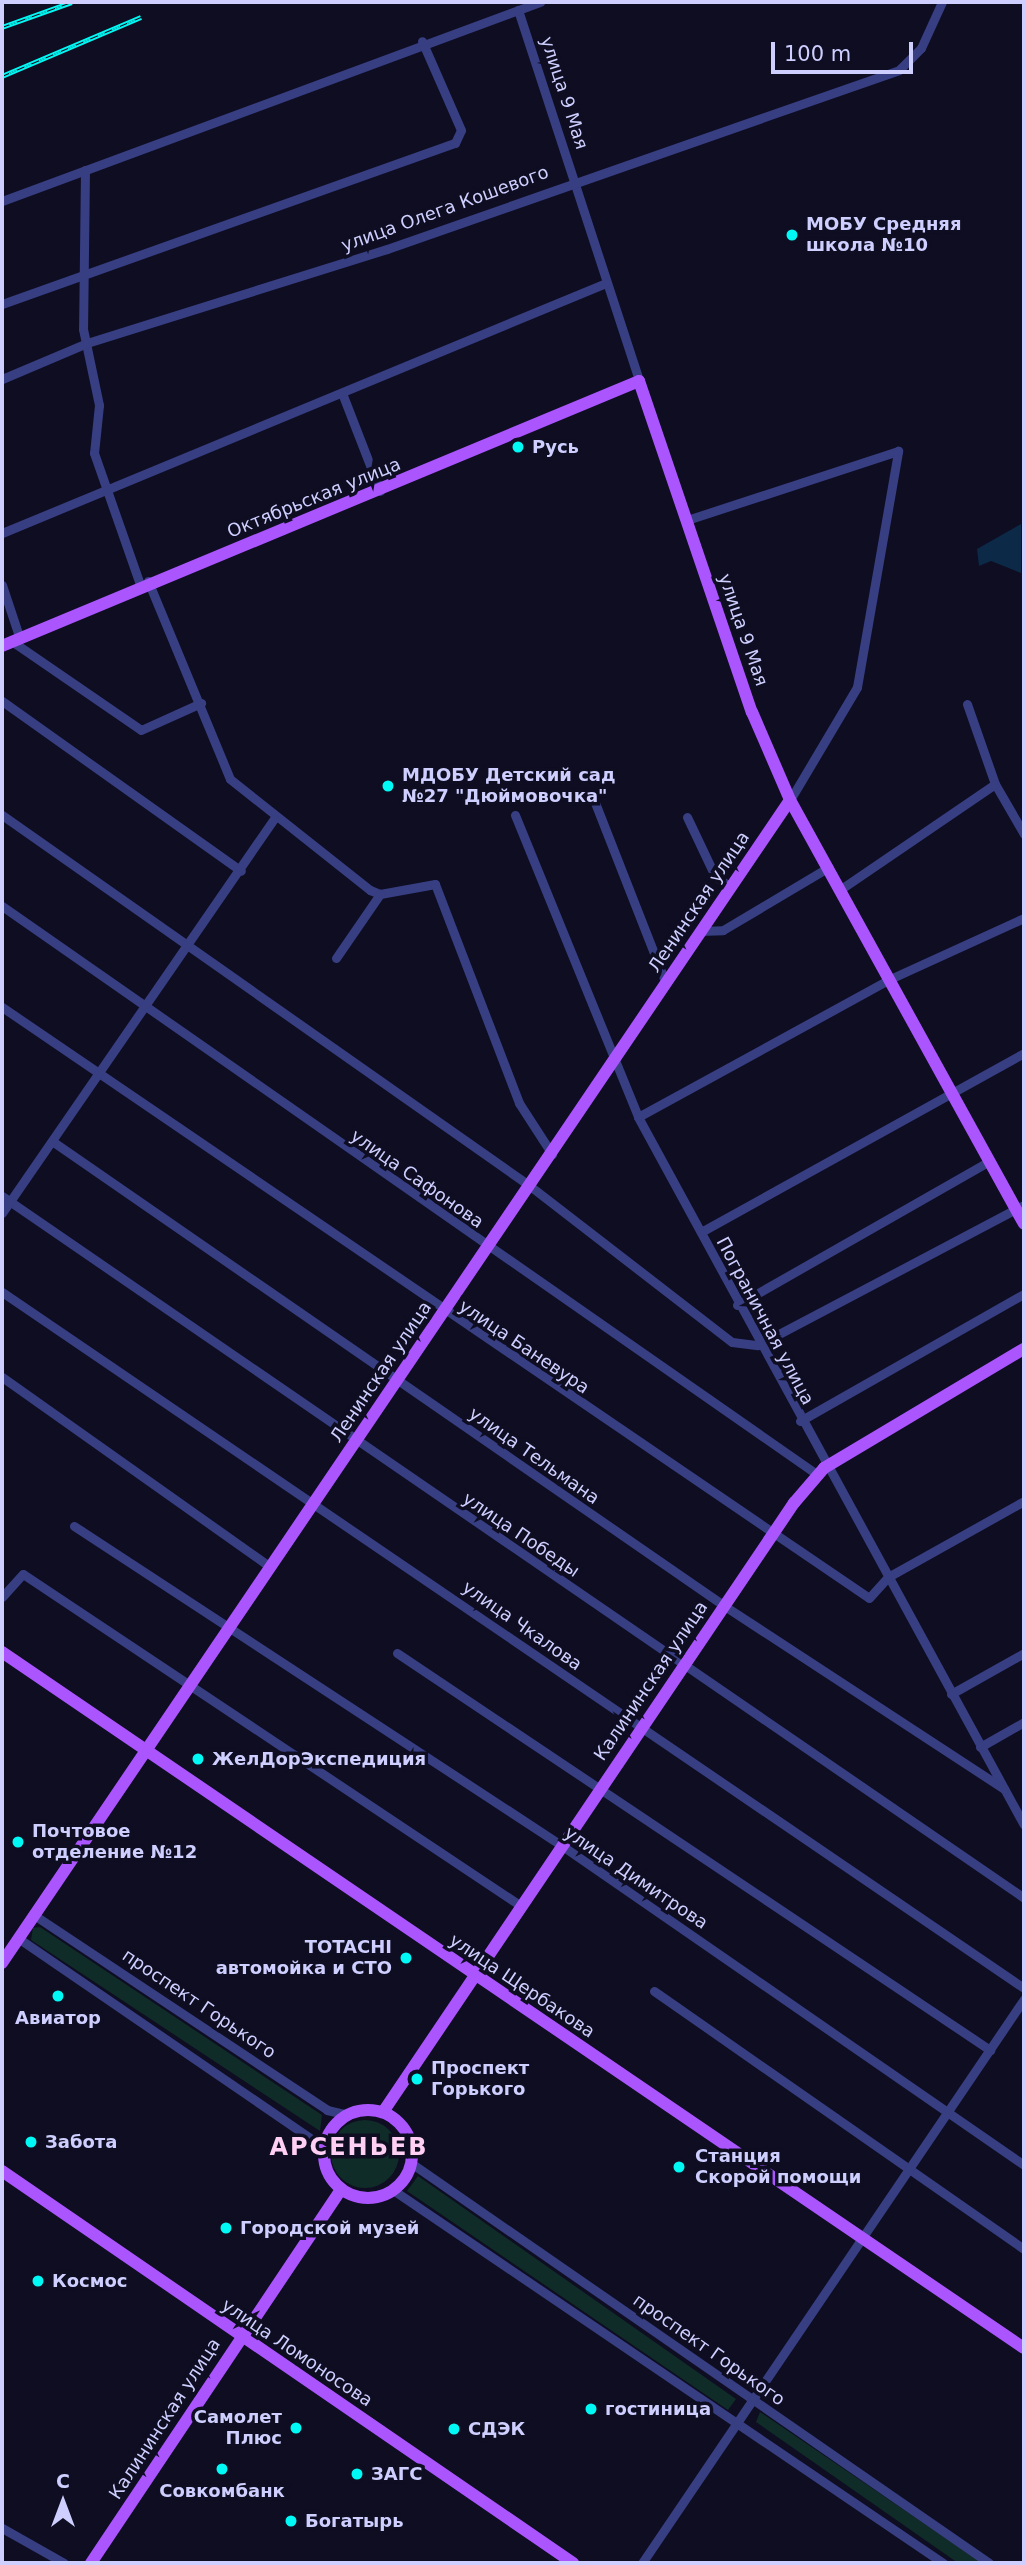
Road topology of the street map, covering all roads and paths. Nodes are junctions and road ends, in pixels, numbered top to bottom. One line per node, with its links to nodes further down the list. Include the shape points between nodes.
1 (540, 2): 3 (street)
2 (942, 2): 6 (street, улица Олега Кошевого, via 921,48 899,69)
3 (518, 10): 4 (street); 6 (street, улица 9 Мая)
4 (422, 41): 5 (street); 8 (street, via 447,93 460,141 128,264)
5 (85, 170): 7 (street); 8 (street)
6 (574, 179): 9 (street, улица 9 Мая); 11 (street, улица Олега Кошевого, via 387,249)
7 (2, 201)
8 (85, 271): 10 (street); 11 (street)
9 (606, 283): 13 (street, улица 9 Мая); 14 (street)
10 (2, 304)
11 (87, 343): 12 (street, улица Олега Кошевого); 16 (street, via 99,405 94,453)
12 (2, 379)
13 (639, 381): 15 (main road, Октябрьская улица); 17 (main road, улица 9 Мая)
14 (342, 393): 15 (street); 16 (street)
15 (380, 491): 19 (main road, Октябрьская улица)
16 (107, 492): 18 (street); 19 (street)
17 (687, 520): 27 (main road, улица 9 Мая, via 752,712); 27 (street, via 898,451 854,696)
18 (2, 533)
19 (144, 583): 21 (main road, Октябрьская улица); 23 (street)
20 (2, 585): 21 (street)
21 (11, 643): 23 (street, via 141,730)
22 (2, 701): 34 (street)
23 (201, 703): 31 (street, via 230,779)
24 (967, 704): 25 (street)
25 (995, 784): 32 (street); 36 (street)
26 (593, 795): 44 (street)
27 (790, 800): 33 (main road, улица 9 Мая); 35 (main road, Ленинская улица)
28 (2, 815): 41 (street)
29 (515, 816): 48 (street, Пограничная улица)
30 (687, 817): 35 (street, via 715,876)
31 (274, 819): 34 (street); 37 (street)
32 (1024, 834)
33 (829, 867): 36 (main road, улица 9 Мая); 40 (street, via 723,930)
34 (240, 871): 41 (street)
35 (729, 886): 40 (main road, Ленинская улица)
36 (841, 889): 43 (main road, улица 9 Мая)
37 (380, 894): 42 (street); 53 (street, via 435,884 519,1104)
38 (2, 906): 45 (street, улица Сафонова)
39 (1024, 918): 43 (street)
40 (699, 931): 44 (main road, Ленинская улица)
41 (184, 944): 45 (street); 55 (street)
42 (337, 958)
43 (890, 979): 50 (main road, улица 9 Мая); 51 (street)
44 (665, 981): 48 (main road, Ленинская улица)
45 (143, 1004): 49 (street); 61 (street, улица Сафонова)
46 (2, 1007): 49 (street, улица Баневура)
47 (1024, 1054): 50 (street)
48 (613, 1063): 51 (street, Пограничная улица); 53 (main road, Ленинская улица)
49 (99, 1073): 52 (street); 65 (street, улица Баневура)
50 (951, 1091): 54 (main road, улица 9 Мая); 60 (street)
51 (638, 1117): 60 (street, Пограничная улица)
52 (52, 1141): 56 (street); 69 (street, улица Тельмана)
53 (552, 1154): 55 (main road, Ленинская улица)
54 (989, 1161): 57 (main road, улица 9 Мая); 64 (street)
55 (530, 1186): 61 (main road, Ленинская улица); 66 (street, via 732,1342)
56 (6, 1199): 58 (street); 71 (street, улица Победы)
57 (1020, 1207): 59 (main road, улица 9 Мая); 66 (street)
58 (2, 1213)
59 (1024, 1224)
60 (701, 1232): 64 (street, Пограничная улица)
61 (487, 1247): 65 (main road, Ленинская улица); 72 (street, улица Сафонова)
62 (2, 1292): 74 (street, улица Чкалова)
63 (1024, 1294): 70 (street)
64 (737, 1305): 66 (street, Пограничная улица)
65 (443, 1310): 69 (main road, Ленинская улица); 76 (street, улица Баневура)
66 (758, 1345): 70 (street, Пограничная улица)
67 (1024, 1349): 72 (main road, Калининская улица)
68 (2, 1377): 77 (street)
69 (397, 1380): 71 (main road, Ленинская улица); 80 (street, улица Тельмана)
70 (800, 1421): 72 (street, Пограничная улица)
71 (356, 1443): 74 (main road, Ленинская улица); 85 (street, улица Победы)
72 (821, 1471): 76 (main road, Калининская улица); 78 (street, Пограничная улица)
73 (1024, 1502): 78 (street)
74 (315, 1503): 77 (main road, Ленинская улица); 89 (street, улица Чкалова)
75 (74, 1526): 81 (street, улица Димитрова)
76 (772, 1536): 78 (street, улица Баневура, via 869,1598); 80 (main road, Калининская улица)
77 (269, 1566): 81 (main road, Ленинская улица)
78 (888, 1577): 87 (street, Пограничная улица)
79 (2, 1597): 86 (street, via 23,1574)
80 (723, 1605): 85 (main road, Калининская улица); 93 (street, улица Тельмана)
81 (224, 1628): 86 (main road, Ленинская улица); 95 (street, улица Димитрова, via 242,1632)
82 (2, 1652): 91 (main road, улица Щербакова)
83 (397, 1653): 92 (street)
84 (1024, 1653): 87 (street)
85 (684, 1665): 89 (main road, Калининская улица); 96 (street, улица Победы)
86 (188, 1687): 91 (main road, Ленинская улица); 97 (street)
87 (951, 1694): 90 (street, Пограничная улица)
88 (1024, 1722): 90 (street)
89 (641, 1727): 92 (main road, Калининская улица); 102 (street, улица Чкалова)
90 (980, 1747): 93 (street, Пограничная улица)
91 (146, 1750): 98 (main road, Ленинская улица); 101 (main road, улица Щербакова)
92 (602, 1786): 95 (main road, Калининская улица); 105 (street)
93 (1004, 1789): 94 (street, Пограничная улица)
94 (1023, 1819)
95 (561, 1845): 97 (main road, Калининская улица); 106 (street, улица Димитрова)
96 (1024, 1898)
97 (518, 1904): 101 (main road, Калининская улица)
98 (34, 1915): 99 (main road, Ленинская улица); 108 (street, проспект Горького, via 327,2110)
99 (18, 1938): 100 (main road, Ленинская улица); 109 (street)
100 (2, 1963)
101 (474, 1975): 107 (main road, Калининская улица); 116 (main road, улица Щербакова)
102 (1024, 1988)
103 (654, 1991): 112 (street)
104 (1024, 1999): 105 (street)
105 (990, 2050): 106 (street)
106 (948, 2111): 111 (street, улица Димитрова); 112 (street)
107 (383, 2112): 108 (main road, проспект Горького); 110 (main road, via 406,2132)
108 (348, 2115): 109 (main road, via 335,2124)
109 (325, 2148): 114 (main road, via 323,2161)
110 (411, 2163): 115 (main road); 120 (street, проспект Горького)
111 (1024, 2165)
112 (910, 2170): 116 (street); 117 (street)
113 (2, 2171): 118 (main road, улица Ломоносова)
114 (341, 2190): 115 (main road, via 368,2198); 118 (main road, Калининская улица)
115 (393, 2190): 121 (street)
116 (861, 2236): 119 (main road, улица Щербакова); 120 (street)
117 (1024, 2249)
118 (239, 2337): 124 (main road, Калининская улица); 125 (main road, улица Ломоносова)
119 (1024, 2348)
120 (751, 2400): 121 (street); 128 (street, проспект Горького)
121 (735, 2423): 126 (street); 127 (street)
122 (2, 2528): 123 (street)
123 (64, 2563)
124 (92, 2563)
125 (573, 2563)
126 (642, 2563)
127 (943, 2563)
128 (989, 2563)

